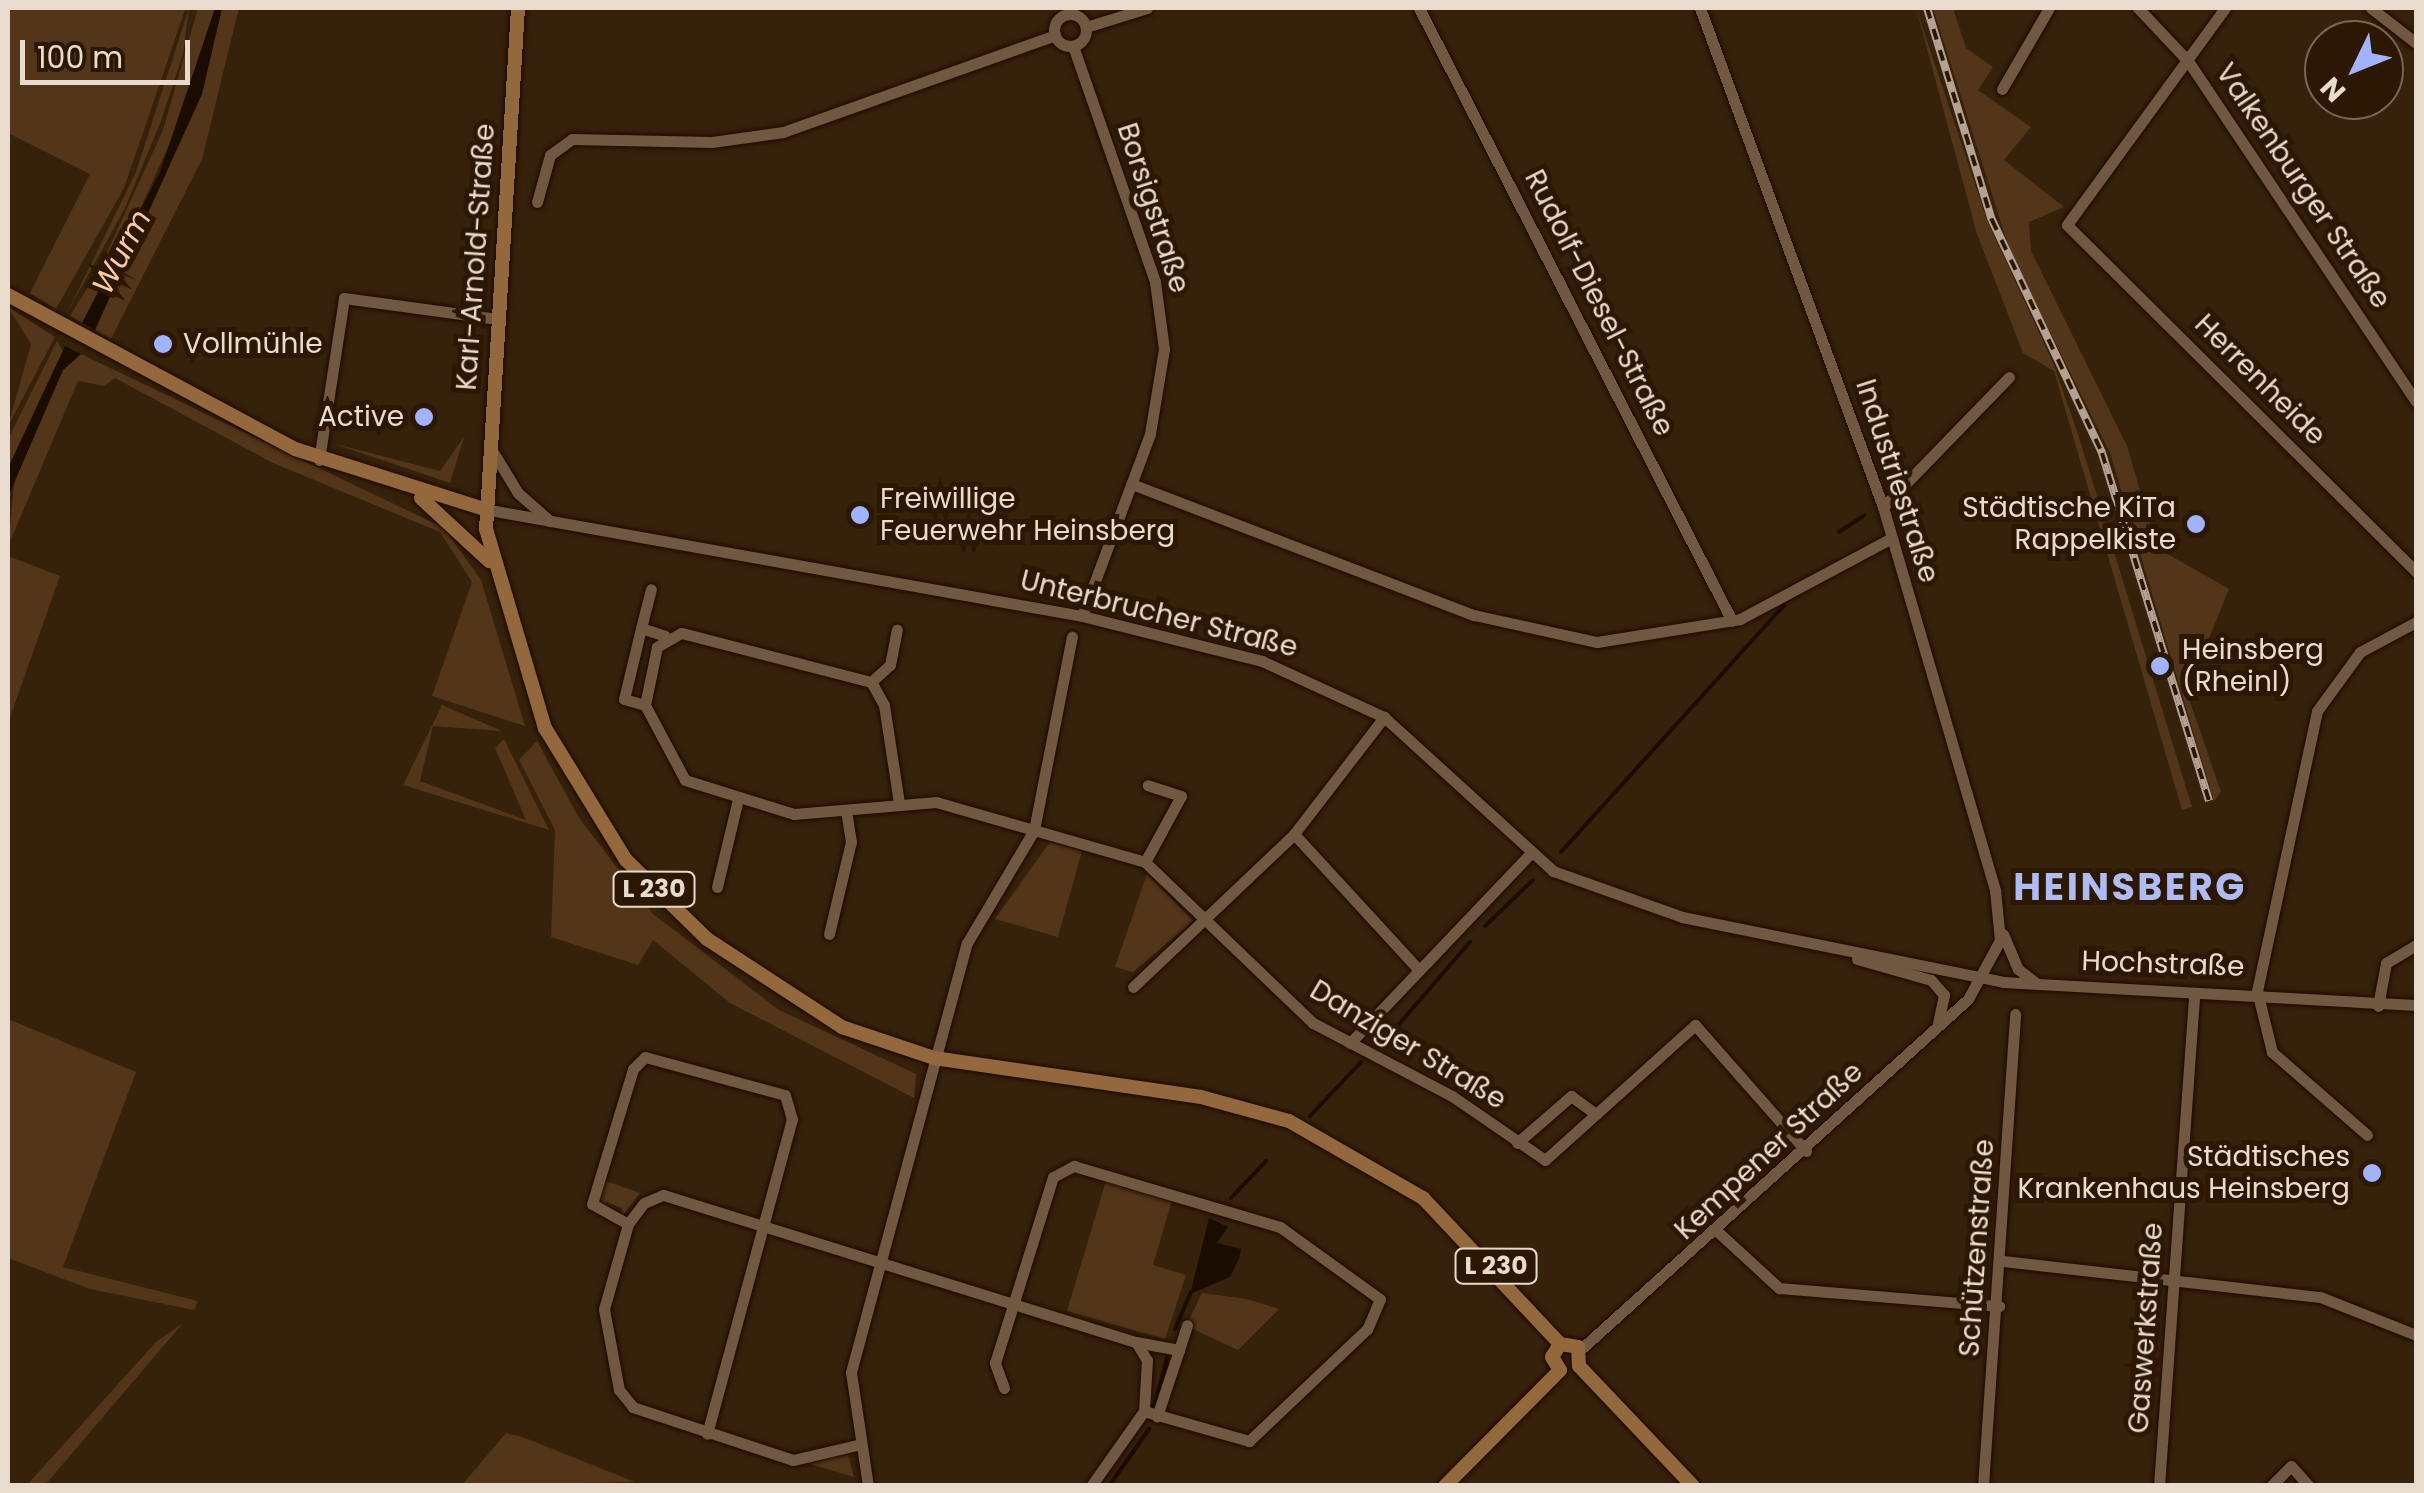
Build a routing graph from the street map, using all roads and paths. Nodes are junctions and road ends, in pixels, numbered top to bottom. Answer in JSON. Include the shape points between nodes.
{"nodes":[{"id":1,"x":518,"y":8,"type":"edge"},
{"id":2,"x":1147,"y":8,"type":"edge"},
{"id":3,"x":1419,"y":8,"type":"edge"},
{"id":4,"x":1700,"y":8,"type":"edge"},
{"id":5,"x":2049,"y":8,"type":"edge"},
{"id":6,"x":2138,"y":8,"type":"edge"},
{"id":7,"x":2225,"y":8,"type":"edge"},
{"id":8,"x":2371,"y":8,"type":"edge"},
{"id":9,"x":1063,"y":11,"type":"edge"},
{"id":10,"x":1086,"y":28,"type":"junction"},
{"id":11,"x":1055,"y":36,"type":"junction"},
{"id":12,"x":2416,"y":43,"type":"edge"},
{"id":13,"x":1073,"y":46,"type":"junction"},
{"id":14,"x":2188,"y":61,"type":"junction"},
{"id":15,"x":2002,"y":89,"type":"dead end"},
{"id":16,"x":538,"y":202,"type":"dead end"},
{"id":17,"x":8,"y":294,"type":"edge"},
{"id":18,"x":498,"y":319,"type":"junction"},
{"id":19,"x":2009,"y":376,"type":"dead end"},
{"id":20,"x":2416,"y":401,"type":"edge"},
{"id":21,"x":487,"y":441,"type":"junction"},
{"id":22,"x":319,"y":460,"type":"junction"},
{"id":23,"x":1132,"y":484,"type":"junction"},
{"id":24,"x":408,"y":490,"type":"junction"},
{"id":25,"x":1882,"y":507,"type":"junction"},
{"id":26,"x":484,"y":509,"type":"junction"},
{"id":27,"x":554,"y":524,"type":"junction"},
{"id":28,"x":1892,"y":538,"type":"junction"},
{"id":29,"x":2416,"y":572,"type":"edge"},
{"id":30,"x":496,"y":574,"type":"junction"},
{"id":31,"x":651,"y":589,"type":"dead end"},
{"id":32,"x":1082,"y":616,"type":"junction"},
{"id":33,"x":1732,"y":621,"type":"junction"},
{"id":34,"x":2416,"y":622,"type":"edge"},
{"id":35,"x":641,"y":628,"type":"junction"},
{"id":36,"x":897,"y":630,"type":"dead end"},
{"id":37,"x":665,"y":636,"type":"junction"},
{"id":38,"x":1072,"y":637,"type":"dead end"},
{"id":39,"x":872,"y":682,"type":"junction"},
{"id":40,"x":645,"y":706,"type":"junction"},
{"id":41,"x":1384,"y":717,"type":"junction"},
{"id":42,"x":1148,"y":786,"type":"dead end"},
{"id":43,"x":738,"y":800,"type":"junction"},
{"id":44,"x":899,"y":802,"type":"junction"},
{"id":45,"x":846,"y":810,"type":"junction"},
{"id":46,"x":1034,"y":830,"type":"junction"},
{"id":47,"x":1294,"y":834,"type":"junction"},
{"id":48,"x":1530,"y":854,"type":"junction"},
{"id":49,"x":1145,"y":862,"type":"junction"},
{"id":50,"x":717,"y":887,"type":"dead end"},
{"id":51,"x":1207,"y":917,"type":"junction"},
{"id":52,"x":2001,"y":920,"type":"junction"},
{"id":53,"x":829,"y":934,"type":"dead end"},
{"id":54,"x":2416,"y":945,"type":"edge"},
{"id":55,"x":1834,"y":950,"type":"junction"},
{"id":56,"x":1419,"y":970,"type":"junction"},
{"id":57,"x":1984,"y":979,"type":"junction"},
{"id":58,"x":2038,"y":984,"type":"junction"},
{"id":59,"x":1134,"y":987,"type":"dead end"},
{"id":60,"x":2258,"y":991,"type":"junction"},
{"id":61,"x":2194,"y":1000,"type":"junction"},
{"id":62,"x":2416,"y":1005,"type":"edge"},
{"id":63,"x":2378,"y":1006,"type":"junction"},
{"id":64,"x":2016,"y":1014,"type":"dead end"},
{"id":65,"x":1936,"y":1029,"type":"junction"},
{"id":66,"x":1350,"y":1043,"type":"junction"},
{"id":67,"x":934,"y":1058,"type":"junction"},
{"id":68,"x":1596,"y":1114,"type":"junction"},
{"id":69,"x":2367,"y":1135,"type":"dead end"},
{"id":70,"x":1518,"y":1143,"type":"junction"},
{"id":71,"x":1806,"y":1151,"type":"junction"},
{"id":72,"x":628,"y":1224,"type":"junction"},
{"id":73,"x":762,"y":1226,"type":"junction"},
{"id":74,"x":1718,"y":1232,"type":"junction"},
{"id":75,"x":2003,"y":1261,"type":"junction"},
{"id":76,"x":884,"y":1262,"type":"junction"},
{"id":77,"x":2174,"y":1279,"type":"junction"},
{"id":78,"x":1014,"y":1302,"type":"junction"},
{"id":79,"x":1999,"y":1306,"type":"junction"},
{"id":80,"x":1188,"y":1324,"type":"dead end"},
{"id":81,"x":2416,"y":1335,"type":"edge"},
{"id":82,"x":1136,"y":1342,"type":"junction"},
{"id":83,"x":1560,"y":1344,"type":"junction"},
{"id":84,"x":1178,"y":1350,"type":"junction"},
{"id":85,"x":1580,"y":1350,"type":"junction"},
{"id":86,"x":1580,"y":1366,"type":"junction"},
{"id":87,"x":1560,"y":1370,"type":"junction"},
{"id":88,"x":1004,"y":1388,"type":"dead end"},
{"id":89,"x":1150,"y":1413,"type":"junction"},
{"id":90,"x":707,"y":1434,"type":"junction"},
{"id":91,"x":857,"y":1445,"type":"junction"},
{"id":92,"x":868,"y":1486,"type":"edge"},
{"id":93,"x":1091,"y":1486,"type":"edge"},
{"id":94,"x":1446,"y":1486,"type":"edge"},
{"id":95,"x":1693,"y":1486,"type":"edge"},
{"id":96,"x":1983,"y":1486,"type":"edge"},
{"id":97,"x":2159,"y":1486,"type":"edge"},
{"id":98,"x":2271,"y":1486,"type":"edge"},
{"id":99,"x":2310,"y":1486,"type":"edge"}],
"edges":[{"from":1,"to":18,"type":"main road","name":"Karl-Arnold-Straße","number":"L 230"},
{"from":2,"to":10,"type":"street"},
{"from":3,"to":33,"type":"street","name":"Rudolf-Diesel-Straße"},
{"from":4,"to":25,"type":"street","name":"Industriestraße"},
{"from":5,"to":15,"type":"street"},
{"from":6,"to":14,"type":"street","name":"Valkenburger Straße"},
{"from":7,"to":14,"type":"street"},
{"from":8,"to":12,"type":"street"},
{"from":9,"to":10,"type":"street"},
{"from":9,"to":11,"type":"street"},
{"from":10,"to":13,"type":"street"},
{"from":11,"to":13,"type":"street"},
{"from":11,"to":16,"type":"street","via":[[783,132],[672,143],[572,138],[550,155]]},
{"from":13,"to":23,"type":"street","name":"Borsigstraße","via":[[1162,317],[1160,386]]},
{"from":14,"to":20,"type":"street","name":"Valkenburger Straße"},
{"from":14,"to":29,"type":"street","name":"Herrenheide","via":[[2068,224]]},
{"from":17,"to":22,"type":"main road"},
{"from":18,"to":21,"type":"main road","name":"Karl-Arnold-Straße","number":"L 230"},
{"from":18,"to":22,"type":"street","via":[[344,298]]},
{"from":19,"to":25,"type":"street"},
{"from":21,"to":26,"type":"main road","name":"Karl-Arnold-Straße","number":"L 230"},
{"from":21,"to":27,"type":"street","via":[[518,493]]},
{"from":22,"to":24,"type":"main road"},
{"from":23,"to":32,"type":"street","name":"Borsigstraße"},
{"from":23,"to":33,"type":"street","via":[[1519,629],[1620,641]]},
{"from":24,"to":26,"type":"main road"},
{"from":24,"to":30,"type":"main road","via":[[464,528]]},
{"from":25,"to":28,"type":"street","name":"Industriestraße"},
{"from":26,"to":27,"type":"street","name":"Unterbrucher Straße"},
{"from":26,"to":30,"type":"main road","number":"L 230"},
{"from":27,"to":32,"type":"street","name":"Unterbrucher Straße"},
{"from":28,"to":33,"type":"street"},
{"from":28,"to":52,"type":"street","name":"Industriestraße"},
{"from":30,"to":67,"type":"main road","number":"L 230","via":[[545,728],[626,860],[770,988],[842,1027]]},
{"from":31,"to":35,"type":"street","name":"Danziger Straße"},
{"from":32,"to":41,"type":"street","name":"Unterbrucher Straße","via":[[1262,661]]},
{"from":34,"to":60,"type":"street","via":[[2360,652],[2327,691],[2276,887]]},
{"from":35,"to":37,"type":"street"},
{"from":35,"to":40,"type":"street","name":"Danziger Straße","via":[[624,700]]},
{"from":36,"to":39,"type":"street","via":[[890,665]]},
{"from":37,"to":39,"type":"street"},
{"from":37,"to":40,"type":"street"},
{"from":38,"to":46,"type":"street"},
{"from":39,"to":44,"type":"street","via":[[884,705]]},
{"from":40,"to":43,"type":"street","name":"Danziger Straße","via":[[675,772]]},
{"from":41,"to":47,"type":"street"},
{"from":41,"to":48,"type":"street","name":"Unterbrucher Straße"},
{"from":42,"to":49,"type":"street","via":[[1181,796]]},
{"from":43,"to":45,"type":"street","name":"Danziger Straße","via":[[794,814]]},
{"from":43,"to":50,"type":"street"},
{"from":44,"to":45,"type":"street","name":"Danziger Straße"},
{"from":44,"to":46,"type":"street","name":"Danziger Straße","via":[[936,802]]},
{"from":45,"to":53,"type":"street","via":[[851,842]]},
{"from":46,"to":49,"type":"street","name":"Danziger Straße"},
{"from":46,"to":67,"type":"street","via":[[967,943]]},
{"from":47,"to":51,"type":"street"},
{"from":47,"to":56,"type":"street"},
{"from":48,"to":55,"type":"street","name":"Unterbrucher Straße","via":[[1601,895]]},
{"from":48,"to":56,"type":"street"},
{"from":49,"to":51,"type":"street","name":"Danziger Straße"},
{"from":51,"to":59,"type":"street"},
{"from":51,"to":66,"type":"street","name":"Danziger Straße","via":[[1295,1009]]},
{"from":52,"to":57,"type":"street"},
{"from":52,"to":58,"type":"street","name":"Industriestraße","via":[[2011,958]]},
{"from":54,"to":63,"type":"street","via":[[2386,963]]},
{"from":55,"to":57,"type":"street","name":"Unterbrucher Straße"},
{"from":55,"to":65,"type":"street","via":[[1931,980],[1945,1001]]},
{"from":56,"to":66,"type":"street"},
{"from":57,"to":58,"type":"street","name":"Hochstraße"},
{"from":57,"to":65,"type":"street","name":"Kempener Straße"},
{"from":58,"to":61,"type":"street","name":"Hochstraße"},
{"from":60,"to":61,"type":"street","name":"Hochstraße"},
{"from":60,"to":63,"type":"street","name":"Hochstraße"},
{"from":60,"to":69,"type":"street","via":[[2272,1052]]},
{"from":61,"to":77,"type":"street","name":"Gaswerkstraße"},
{"from":62,"to":63,"type":"street","name":"Hochstraße"},
{"from":64,"to":75,"type":"street","name":"Schützenstraße"},
{"from":65,"to":71,"type":"street","name":"Kempener Straße"},
{"from":66,"to":70,"type":"street","name":"Danziger Straße"},
{"from":67,"to":76,"type":"street"},
{"from":67,"to":83,"type":"main road","number":"L 230","via":[[1201,1097],[1289,1121],[1423,1198]]},
{"from":68,"to":70,"type":"street","name":"Danziger Straße","via":[[1544,1160]]},
{"from":68,"to":70,"type":"street","name":"Danziger Straße","via":[[1572,1096]]},
{"from":68,"to":71,"type":"street","name":"Danziger Straße","via":[[1695,1025]]},
{"from":71,"to":74,"type":"street","name":"Kempener Straße"},
{"from":72,"to":73,"type":"street","via":[[663,1196]]},
{"from":72,"to":73,"type":"street","via":[[596,1212],[632,1070],[653,1054],[771,1089],[792,1106]]},
{"from":72,"to":90,"type":"street","via":[[604,1309],[619,1390],[646,1415]]},
{"from":73,"to":76,"type":"street"},
{"from":73,"to":90,"type":"street"},
{"from":74,"to":79,"type":"street","via":[[1779,1288]]},
{"from":74,"to":85,"type":"street","name":"Kempener Straße"},
{"from":75,"to":77,"type":"street"},
{"from":75,"to":79,"type":"street","name":"Schützenstraße"},
{"from":76,"to":78,"type":"street"},
{"from":76,"to":91,"type":"street","via":[[851,1372]]},
{"from":77,"to":81,"type":"street","via":[[2320,1296]]},
{"from":77,"to":97,"type":"street","name":"Gaswerkstraße"},
{"from":78,"to":82,"type":"street"},
{"from":78,"to":88,"type":"street","via":[[994,1363]]},
{"from":78,"to":89,"type":"street","via":[[1053,1178],[1074,1166],[1280,1228],[1380,1299],[1367,1329],[1248,1441]]},
{"from":79,"to":96,"type":"street","name":"Schützenstraße"},
{"from":80,"to":84,"type":"street"},
{"from":82,"to":84,"type":"street"},
{"from":82,"to":89,"type":"street","via":[[1148,1360]]},
{"from":83,"to":85,"type":"main road"},
{"from":83,"to":87,"type":"main road","via":[[1552,1357]]},
{"from":84,"to":89,"type":"street"},
{"from":85,"to":86,"type":"main road"},
{"from":86,"to":87,"type":"main road"},
{"from":86,"to":95,"type":"main road"},
{"from":87,"to":94,"type":"main road"},
{"from":89,"to":93,"type":"street"},
{"from":90,"to":91,"type":"street","via":[[793,1460]]},
{"from":91,"to":92,"type":"street"},
{"from":98,"to":99,"type":"street","via":[[2291,1466]]}]}
